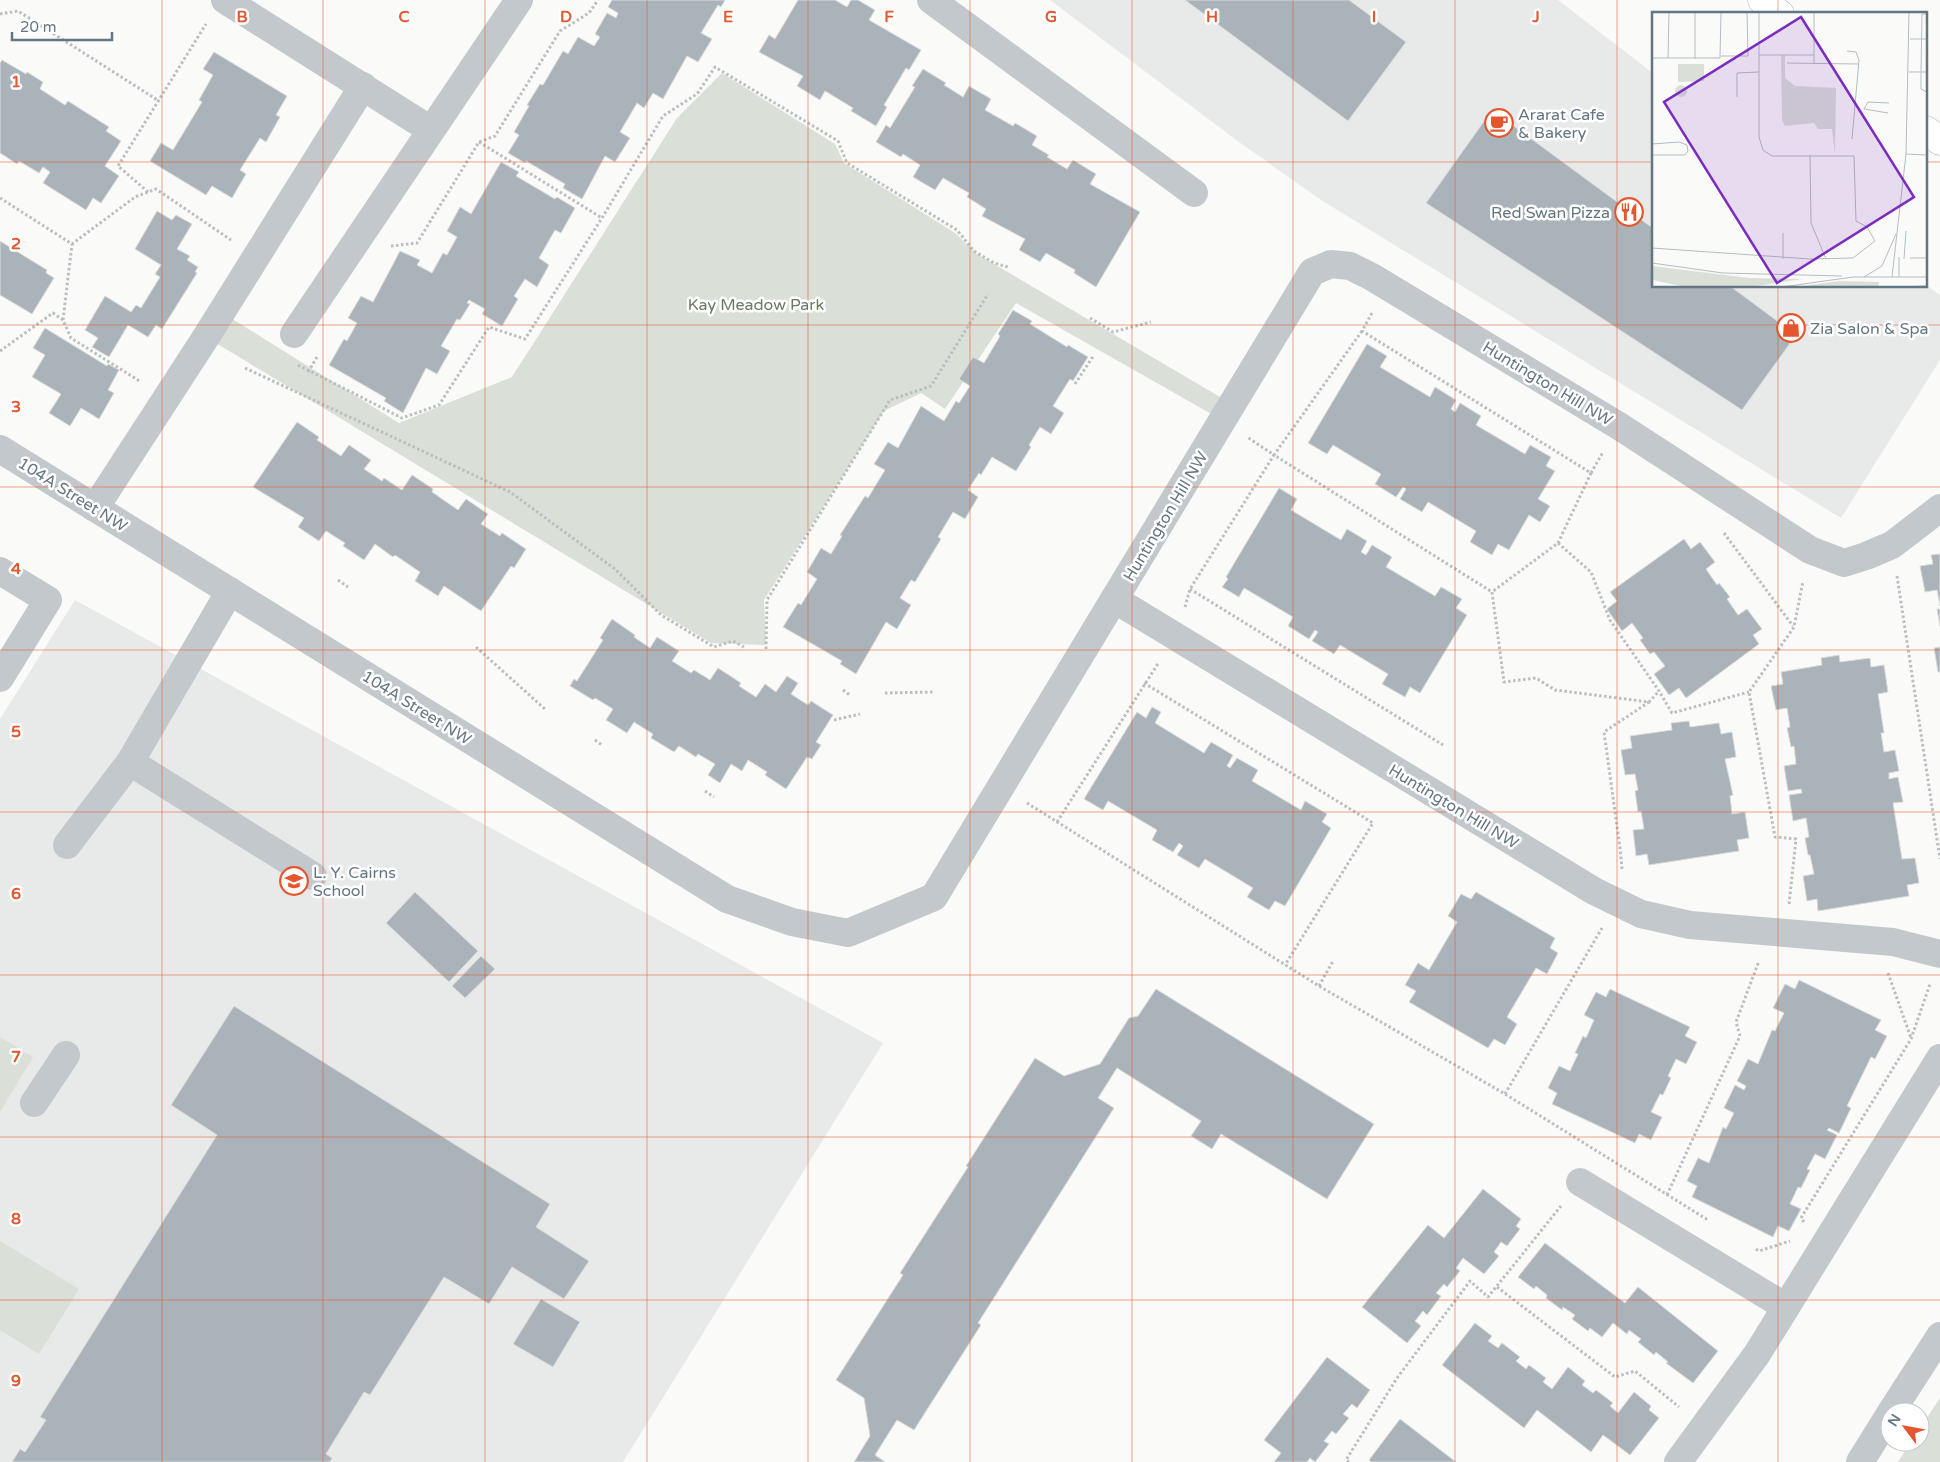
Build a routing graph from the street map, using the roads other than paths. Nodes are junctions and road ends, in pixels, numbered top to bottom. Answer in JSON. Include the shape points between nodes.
{"nodes":[{"id":1,"x":519,"y":0,"type":"edge"},
{"id":2,"x":931,"y":0,"type":"edge"},
{"id":3,"x":1762,"y":0,"type":"edge"},
{"id":4,"x":218,"y":8,"type":"edge"},
{"id":5,"x":1777,"y":12,"type":"edge"},
{"id":6,"x":363,"y":86,"type":"junction"},
{"id":7,"x":431,"y":130,"type":"junction"},
{"id":8,"x":1928,"y":132,"type":"edge"},
{"id":9,"x":1940,"y":141,"type":"edge"},
{"id":10,"x":1194,"y":193,"type":"dead end"},
{"id":11,"x":294,"y":334,"type":"dead end"},
{"id":12,"x":0,"y":449,"type":"edge"},
{"id":13,"x":96,"y":508,"type":"junction"},
{"id":14,"x":1940,"y":508,"type":"edge"},
{"id":15,"x":0,"y":571,"type":"edge"},
{"id":16,"x":230,"y":591,"type":"junction"},
{"id":17,"x":1114,"y":599,"type":"junction"},
{"id":18,"x":0,"y":678,"type":"edge"},
{"id":19,"x":130,"y":762,"type":"junction"},
{"id":20,"x":68,"y":845,"type":"dead end"},
{"id":21,"x":313,"y":876,"type":"dead end"},
{"id":22,"x":1935,"y":953,"type":"edge"},
{"id":23,"x":66,"y":1055,"type":"dead end"},
{"id":24,"x":1940,"y":1058,"type":"edge"},
{"id":25,"x":34,"y":1103,"type":"dead end"},
{"id":26,"x":1580,"y":1182,"type":"road end"},
{"id":27,"x":1786,"y":1307,"type":"junction"},
{"id":28,"x":1940,"y":1336,"type":"edge"},
{"id":29,"x":1898,"y":1402,"type":"edge"},
{"id":30,"x":1880,"y":1430,"type":"edge"},
{"id":31,"x":1678,"y":1462,"type":"edge"},
{"id":32,"x":1860,"y":1462,"type":"edge"}],
"edges":[{"from":1,"to":7,"type":"street"},
{"from":2,"to":10,"type":"street"},
{"from":3,"to":5,"type":"main road"},
{"from":4,"to":6,"type":"street"},
{"from":6,"to":7,"type":"street"},
{"from":6,"to":13,"type":"street"},
{"from":7,"to":11,"type":"street"},
{"from":8,"to":9,"type":"main road"},
{"from":12,"to":13,"type":"street","name":"104A Street NW"},
{"from":13,"to":16,"type":"street","name":"104A Street NW"},
{"from":14,"to":17,"type":"street","name":"Huntington Hill NW","via":[[1892,545],[1844,562],[1810,550],[1619,426],[1372,277],[1350,266],[1331,264],[1312,272]]},
{"from":15,"to":18,"type":"street","via":[[48,600]]},
{"from":16,"to":17,"type":"street","name":"104A Street NW","via":[[728,899],[792,922],[848,933],[934,897]]},
{"from":16,"to":19,"type":"street"},
{"from":17,"to":22,"type":"street","name":"Huntington Hill NW","via":[[1594,892],[1641,914],[1690,925],[1893,942]]},
{"from":19,"to":20,"type":"street"},
{"from":19,"to":21,"type":"street"},
{"from":23,"to":25,"type":"street"},
{"from":24,"to":27,"type":"street","via":[[1820,1237]]},
{"from":26,"to":27,"type":"street"},
{"from":27,"to":31,"type":"street","via":[[1758,1354]]},
{"from":28,"to":29,"type":"street"},
{"from":30,"to":32,"type":"street"}]}
